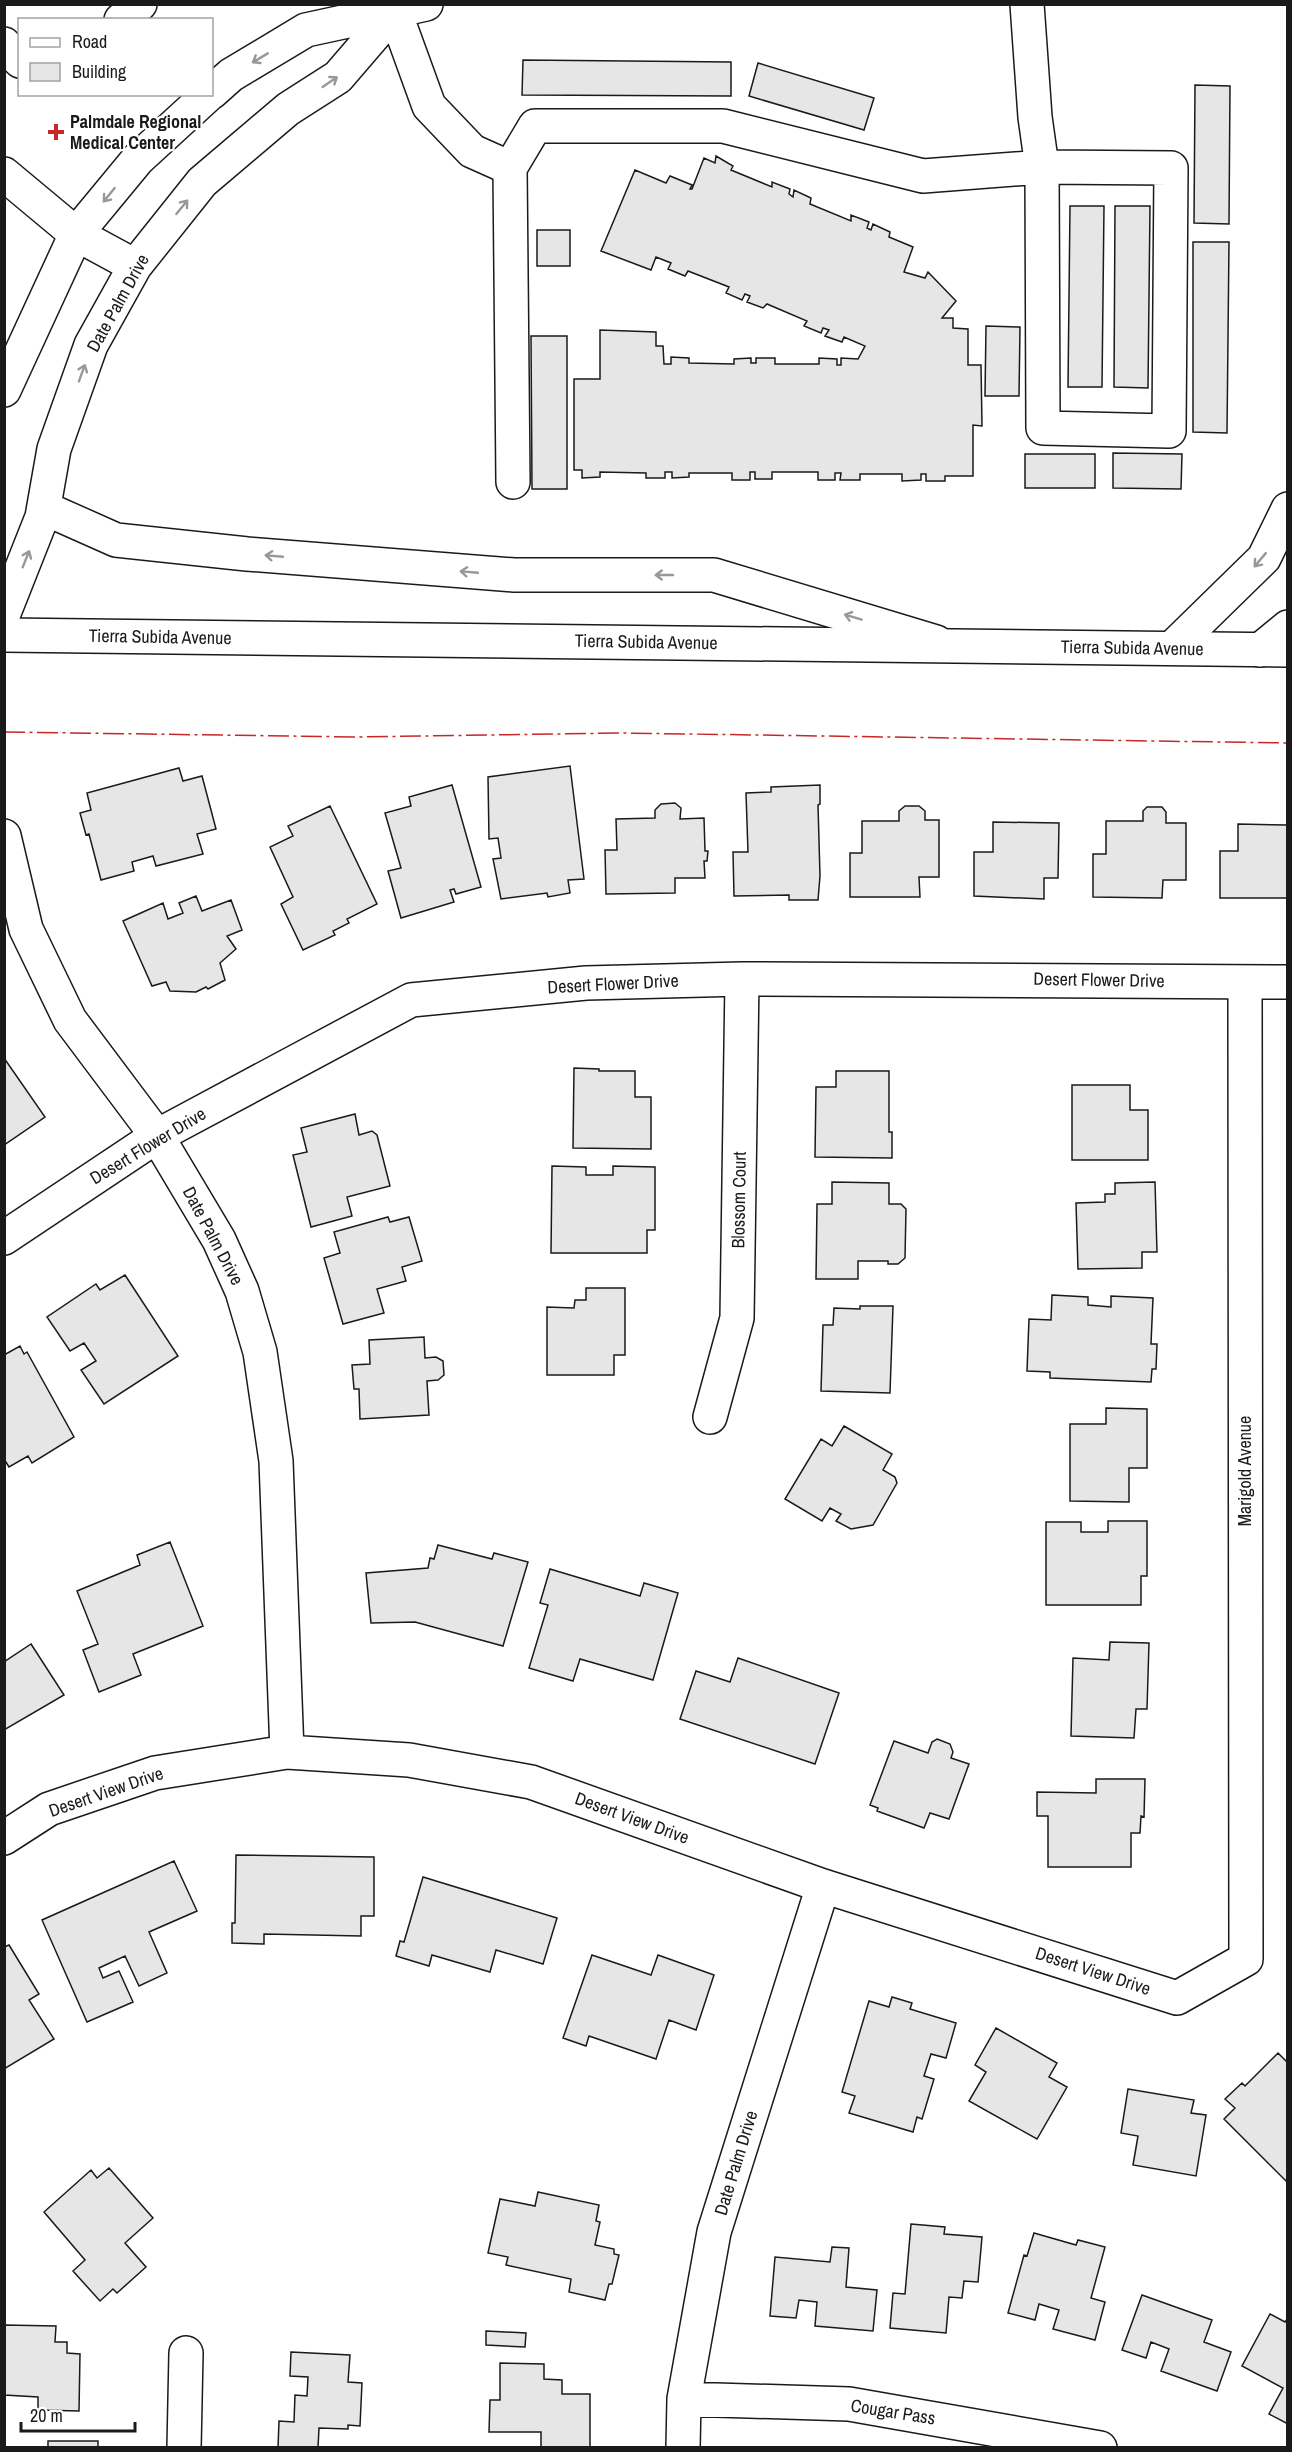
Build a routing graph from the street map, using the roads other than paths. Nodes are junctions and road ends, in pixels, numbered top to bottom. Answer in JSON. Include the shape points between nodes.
{"nodes":[{"id":1,"x":140,"y":4,"type":"edge"},
{"id":2,"x":426,"y":4,"type":"edge"},
{"id":3,"x":1027,"y":4,"type":"edge"},
{"id":4,"x":392,"y":9,"type":"edge"},
{"id":5,"x":123,"y":18,"type":"edge"},
{"id":6,"x":4,"y":44,"type":"edge"},
{"id":7,"x":18,"y":59,"type":"edge"},
{"id":8,"x":213,"y":90,"type":"edge"},
{"id":9,"x":207,"y":96,"type":"edge"},
{"id":10,"x":1042,"y":167,"type":"junction"},
{"id":11,"x":510,"y":168,"type":"junction"},
{"id":12,"x":4,"y":174,"type":"edge"},
{"id":13,"x":76,"y":234,"type":"junction"},
{"id":14,"x":135,"y":266,"type":"junction"},
{"id":15,"x":4,"y":390,"type":"edge"},
{"id":16,"x":513,"y":482,"type":"dead end"},
{"id":17,"x":44,"y":508,"type":"junction"},
{"id":18,"x":1287,"y":509,"type":"edge"},
{"id":19,"x":4,"y":613,"type":"edge"},
{"id":20,"x":1287,"y":627,"type":"edge"},
{"id":21,"x":4,"y":635,"type":"edge"},
{"id":22,"x":949,"y":646,"type":"junction"},
{"id":23,"x":1172,"y":648,"type":"junction"},
{"id":24,"x":1274,"y":650,"type":"edge"},
{"id":25,"x":4,"y":836,"type":"edge"},
{"id":26,"x":15,"y":934,"type":"edge"},
{"id":27,"x":742,"y":979,"type":"junction"},
{"id":28,"x":1245,"y":982,"type":"junction"},
{"id":29,"x":1287,"y":982,"type":"edge"},
{"id":30,"x":157,"y":1136,"type":"junction"},
{"id":31,"x":4,"y":1238,"type":"edge"},
{"id":32,"x":710,"y":1418,"type":"dead end"},
{"id":33,"x":287,"y":1752,"type":"junction"},
{"id":34,"x":4,"y":1838,"type":"edge"},
{"id":35,"x":823,"y":1886,"type":"junction"},
{"id":36,"x":1246,"y":1959,"type":"joint"},
{"id":37,"x":186,"y":2353,"type":"dead end"},
{"id":38,"x":684,"y":2398,"type":"junction"},
{"id":39,"x":184,"y":2448,"type":"edge"},
{"id":40,"x":683,"y":2448,"type":"edge"},
{"id":41,"x":1100,"y":2448,"type":"edge"}],
"edges":[{"from":1,"to":5,"type":"street"},
{"from":2,"to":4,"type":"street"},
{"from":3,"to":10,"type":"street"},
{"from":4,"to":8,"type":"street","one_way":true,"via":[[306,30],[231,75]]},
{"from":4,"to":11,"type":"street","via":[[429,106],[472,151]]},
{"from":14,"to":4,"type":"street","name":"Date Palm Drive","one_way":true,"via":[[202,182],[288,109],[338,77]]},
{"from":6,"to":7,"type":"street"},
{"from":9,"to":13,"type":"street","one_way":true,"via":[[138,159]]},
{"from":10,"to":10,"type":"street","via":[[1043,428],[1169,431],[1171,168]]},
{"from":10,"to":11,"type":"street","via":[[923,176],[723,126],[535,126]]},
{"from":11,"to":16,"type":"street"},
{"from":12,"to":13,"type":"street"},
{"from":13,"to":14,"type":"street"},
{"from":13,"to":15,"type":"street"},
{"from":17,"to":14,"type":"street","name":"Date Palm Drive","one_way":true,"via":[[54,449],[92,345]]},
{"from":19,"to":17,"type":"street","name":"Date Palm Drive","one_way":true},
{"from":22,"to":17,"type":"street","one_way":true,"via":[[714,575],[514,575],[247,554],[117,540]]},
{"from":18,"to":23,"type":"street","one_way":true,"via":[[1264,558]]},
{"from":20,"to":24,"type":"street"},
{"from":21,"to":22,"type":"street","name":"Tierra Subida Avenue"},
{"from":22,"to":23,"type":"street","name":"Tierra Subida Avenue"},
{"from":23,"to":24,"type":"street","name":"Tierra Subida Avenue"},
{"from":25,"to":26,"type":"street","name":"Date Palm Drive"},
{"from":26,"to":30,"type":"street","name":"Date Palm Drive","via":[[70,1020]]},
{"from":27,"to":28,"type":"street","name":"Desert Flower Drive"},
{"from":27,"to":30,"type":"street","name":"Desert Flower Drive","via":[[586,983],[411,1000]]},
{"from":27,"to":32,"type":"street","name":"Blossom Court","via":[[737,1318]]},
{"from":28,"to":29,"type":"street","name":"Desert Flower Drive"},
{"from":28,"to":36,"type":"street","name":"Marigold Avenue"},
{"from":30,"to":31,"type":"street","name":"Desert Flower Drive"},
{"from":30,"to":33,"type":"street","name":"Date Palm Drive","via":[[219,1240],[242,1291],[260,1352],[276,1461]]},
{"from":33,"to":34,"type":"street","name":"Desert View Drive","via":[[155,1773],[49,1809]]},
{"from":33,"to":35,"type":"street","name":"Desert View Drive","via":[[409,1760],[531,1782]]},
{"from":35,"to":36,"type":"street","name":"Desert View Drive","via":[[1177,1998]]},
{"from":35,"to":38,"type":"street","name":"Date Palm Drive","via":[[714,2232]]},
{"from":37,"to":39,"type":"street"},
{"from":38,"to":40,"type":"street","name":"Date Palm Drive"},
{"from":38,"to":41,"type":"street","name":"Cougar Pass","via":[[849,2404]]}]}
